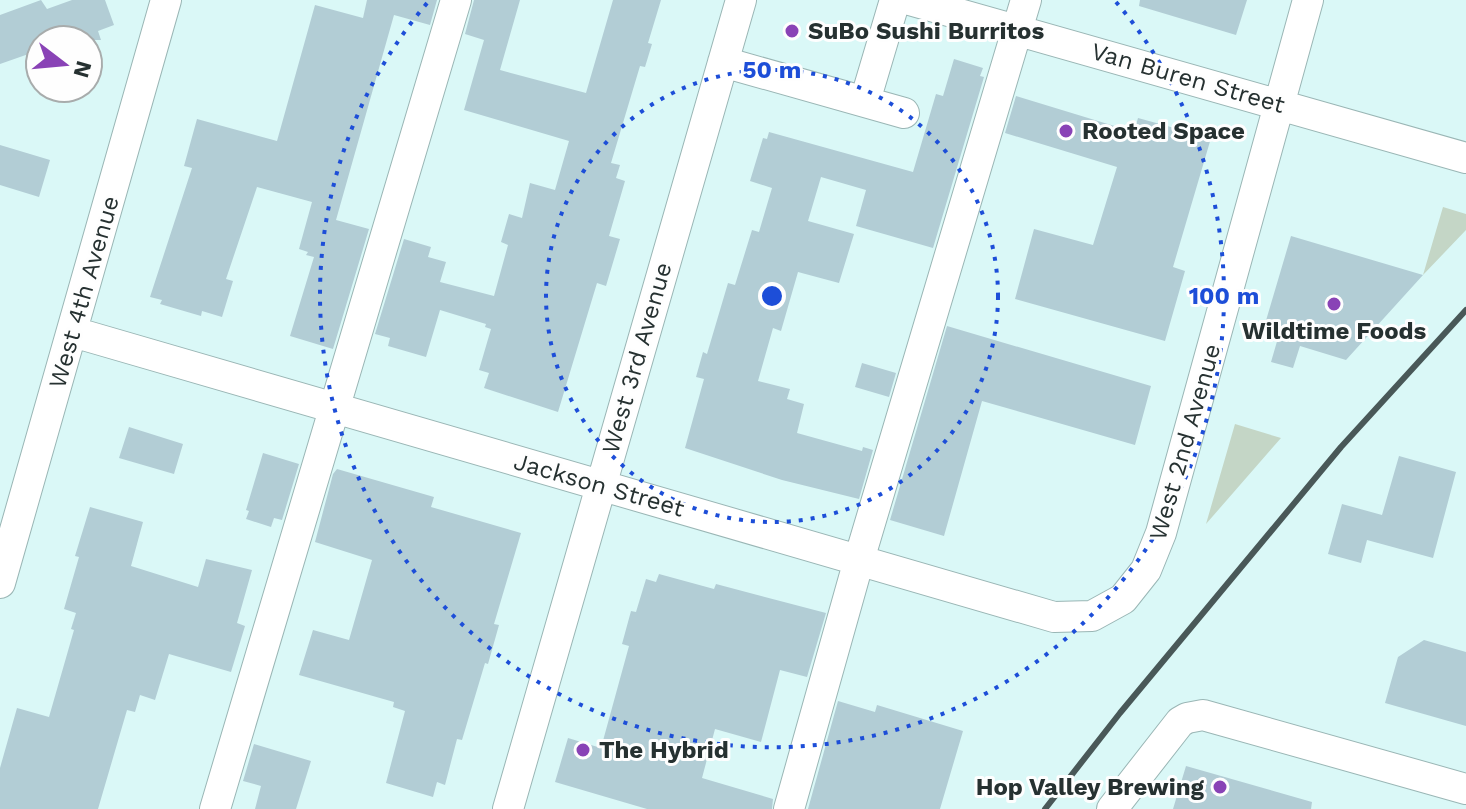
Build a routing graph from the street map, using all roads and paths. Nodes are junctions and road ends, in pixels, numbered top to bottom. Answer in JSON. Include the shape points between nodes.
{"nodes":[{"id":1,"x":166,"y":0,"type":"edge"},
{"id":2,"x":456,"y":0,"type":"edge"},
{"id":3,"x":741,"y":0,"type":"edge"},
{"id":4,"x":895,"y":0,"type":"edge"},
{"id":5,"x":910,"y":0,"type":"edge"},
{"id":6,"x":1026,"y":0,"type":"edge"},
{"id":7,"x":1308,"y":0,"type":"edge"},
{"id":8,"x":1018,"y":30,"type":"junction"},
{"id":9,"x":723,"y":62,"type":"junction"},
{"id":10,"x":865,"y":101,"type":"junction"},
{"id":11,"x":1279,"y":104,"type":"junction"},
{"id":12,"x":904,"y":113,"type":"dead end"},
{"id":13,"x":1466,"y":158,"type":"edge"},
{"id":14,"x":73,"y":332,"type":"junction"},
{"id":15,"x":334,"y":408,"type":"junction"},
{"id":16,"x":600,"y":486,"type":"junction"},
{"id":17,"x":859,"y":560,"type":"junction"},
{"id":18,"x":0,"y":583,"type":"edge"},
{"id":19,"x":1123,"y":599,"type":"joint"},
{"id":20,"x":1466,"y":789,"type":"edge"},
{"id":21,"x":215,"y":809,"type":"edge"},
{"id":22,"x":508,"y":809,"type":"edge"},
{"id":23,"x":789,"y":809,"type":"edge"},
{"id":24,"x":1112,"y":809,"type":"edge"}],
"edges":[{"from":1,"to":14,"type":"street","name":"West 4th Avenue"},
{"from":2,"to":15,"type":"street"},
{"from":3,"to":9,"type":"street","name":"West 3rd Avenue"},
{"from":4,"to":10,"type":"street"},
{"from":5,"to":8,"type":"street","name":"Van Buren Street"},
{"from":6,"to":8,"type":"street"},
{"from":7,"to":11,"type":"street","name":"West 2nd Avenue"},
{"from":8,"to":11,"type":"street","name":"Van Buren Street"},
{"from":8,"to":17,"type":"street"},
{"from":9,"to":10,"type":"street"},
{"from":9,"to":16,"type":"street","name":"West 3rd Avenue"},
{"from":10,"to":12,"type":"street"},
{"from":11,"to":13,"type":"street","name":"Van Buren Street"},
{"from":11,"to":19,"type":"street","name":"West 2nd Avenue","via":[[1161,533],[1146,570]]},
{"from":14,"to":15,"type":"street","name":"Jackson Street"},
{"from":14,"to":18,"type":"street","name":"West 4th Avenue"},
{"from":15,"to":16,"type":"street","name":"Jackson Street"},
{"from":15,"to":21,"type":"street"},
{"from":16,"to":17,"type":"street","name":"Jackson Street"},
{"from":16,"to":22,"type":"street","name":"West 3rd Avenue"},
{"from":17,"to":19,"type":"street","name":"Jackson Street","via":[[1054,617],[1092,616]]},
{"from":17,"to":23,"type":"street"},
{"from":20,"to":24,"type":"street","via":[[1195,716],[1180,722]]}]}
